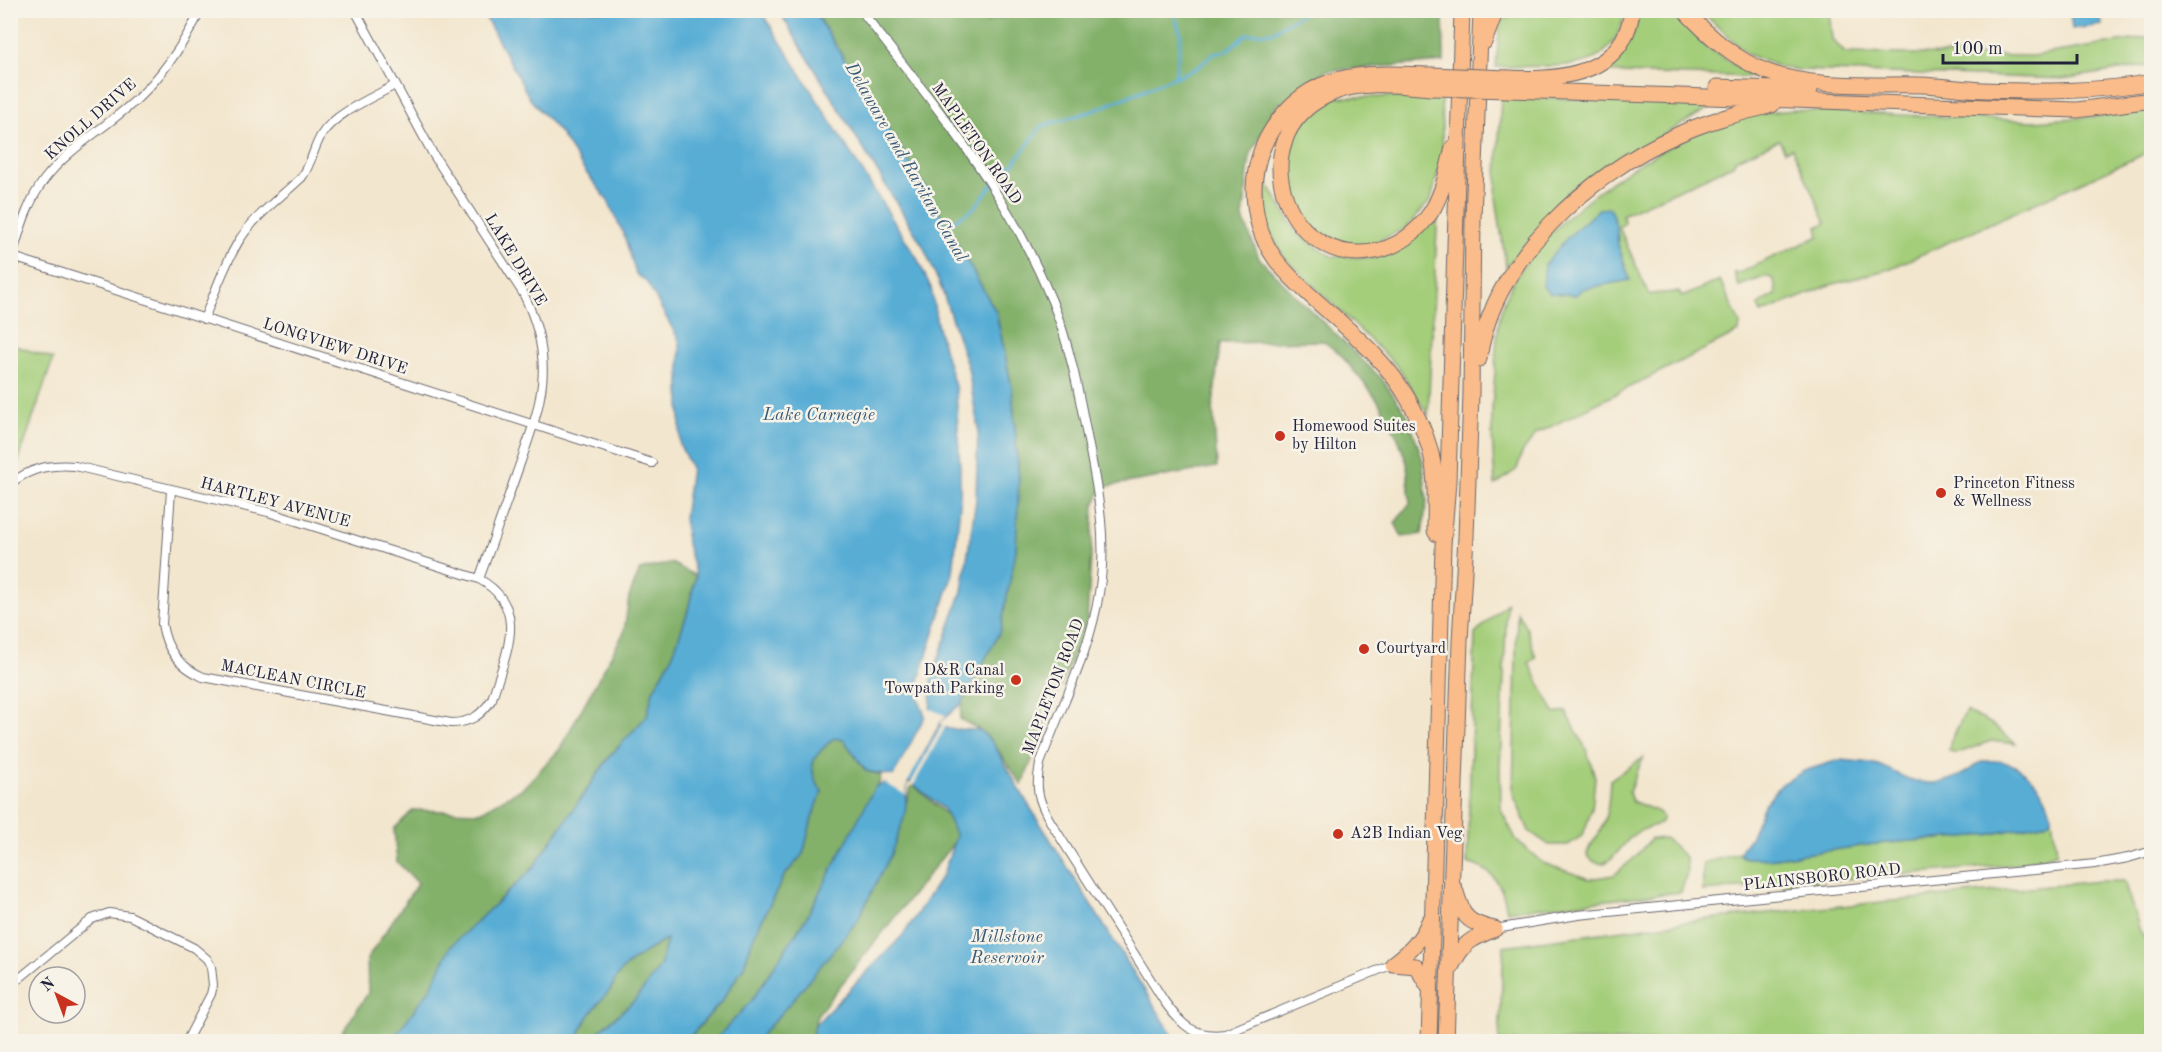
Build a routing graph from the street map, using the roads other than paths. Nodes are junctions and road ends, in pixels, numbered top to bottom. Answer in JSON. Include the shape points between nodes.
{"nodes":[{"id":1,"x":201,"y":10,"type":"edge"},
{"id":2,"x":355,"y":10,"type":"edge"},
{"id":3,"x":861,"y":10,"type":"edge"},
{"id":4,"x":1462,"y":10,"type":"edge"},
{"id":5,"x":1480,"y":10,"type":"edge"},
{"id":6,"x":1496,"y":10,"type":"edge"},
{"id":7,"x":1632,"y":10,"type":"edge"},
{"id":8,"x":1684,"y":10,"type":"edge"},
{"id":9,"x":1479,"y":56,"type":"junction"},
{"id":10,"x":1529,"y":79,"type":"junction"},
{"id":11,"x":1431,"y":82,"type":"junction"},
{"id":12,"x":2151,"y":82,"type":"edge"},
{"id":13,"x":1509,"y":84,"type":"junction"},
{"id":14,"x":395,"y":85,"type":"junction"},
{"id":15,"x":1981,"y":90,"type":"junction"},
{"id":16,"x":1794,"y":100,"type":"junction"},
{"id":17,"x":2151,"y":100,"type":"edge"},
{"id":18,"x":1458,"y":129,"type":"junction"},
{"id":19,"x":11,"y":256,"type":"edge"},
{"id":20,"x":204,"y":319,"type":"junction"},
{"id":21,"x":1471,"y":394,"type":"junction"},
{"id":22,"x":534,"y":425,"type":"junction"},
{"id":23,"x":652,"y":463,"type":"dead end"},
{"id":24,"x":10,"y":484,"type":"edge"},
{"id":25,"x":171,"y":490,"type":"junction"},
{"id":26,"x":1443,"y":545,"type":"junction"},
{"id":27,"x":479,"y":579,"type":"junction"},
{"id":28,"x":511,"y":621,"type":"joint"},
{"id":29,"x":2151,"y":851,"type":"edge"},
{"id":30,"x":1451,"y":874,"type":"junction"},
{"id":31,"x":1431,"y":915,"type":"junction"},
{"id":32,"x":1495,"y":930,"type":"junction"},
{"id":33,"x":1393,"y":964,"type":"junction"},
{"id":34,"x":1449,"y":972,"type":"junction"},
{"id":35,"x":10,"y":986,"type":"edge"},
{"id":36,"x":1431,"y":991,"type":"junction"},
{"id":37,"x":186,"y":1041,"type":"edge"},
{"id":38,"x":1429,"y":1041,"type":"edge"},
{"id":39,"x":1446,"y":1041,"type":"edge"}],
"edges":[{"from":1,"to":19,"type":"street","name":"KNOLL DRIVE","via":[[181,47],[153,84],[45,179],[27,211]]},
{"from":2,"to":14,"type":"street","name":"LAKE DRIVE"},
{"from":3,"to":33,"type":"street","name":"MAPLETON ROAD","via":[[999,196],[1040,274],[1062,330],[1078,390],[1102,516],[1103,564],[1085,652],[1040,764],[1037,783],[1043,808],[1164,1001],[1188,1028],[1206,1035],[1225,1034]]},
{"from":4,"to":18,"type":"highway"},
{"from":5,"to":9,"type":"highway"},
{"from":6,"to":9,"type":"highway"},
{"from":7,"to":10,"type":"highway","via":[[1625,37],[1603,61],[1582,72]]},
{"from":8,"to":15,"type":"highway","via":[[1729,51],[1752,65],[1783,76],[1830,83]]},
{"from":9,"to":21,"type":"highway"},
{"from":10,"to":13,"type":"highway"},
{"from":10,"to":15,"type":"highway","via":[[1953,94]]},
{"from":11,"to":13,"type":"highway","bridge":true},
{"from":11,"to":18,"type":"highway","via":[[1351,88],[1311,105],[1287,133],[1281,150],[1280,181],[1286,204],[1313,237],[1342,251],[1367,252],[1392,246],[1414,232],[1434,209]]},
{"from":11,"to":26,"type":"highway","via":[[1389,74],[1346,76],[1309,91],[1287,109],[1266,139],[1254,178],[1254,204],[1261,232],[1274,257],[1293,280],[1381,362],[1418,417],[1434,470],[1435,531]]},
{"from":12,"to":15,"type":"highway","via":[[2072,92]]},
{"from":13,"to":16,"type":"highway"},
{"from":14,"to":20,"type":"street","via":[[338,118],[322,133],[309,168],[242,237]]},
{"from":14,"to":22,"type":"street","name":"LAKE DRIVE","via":[[433,154],[531,310],[543,363],[541,401]]},
{"from":16,"to":17,"type":"highway","via":[[2077,110]]},
{"from":16,"to":21,"type":"highway","via":[[1727,117],[1667,140],[1606,176],[1561,214],[1508,279],[1486,328]]},
{"from":18,"to":26,"type":"highway","via":[[1449,482]]},
{"from":19,"to":20,"type":"street","name":"LONGVIEW DRIVE"},
{"from":20,"to":22,"type":"street","name":"LONGVIEW DRIVE"},
{"from":21,"to":30,"type":"highway"},
{"from":22,"to":23,"type":"street","name":"LONGVIEW DRIVE"},
{"from":22,"to":27,"type":"street","name":"LAKE DRIVE"},
{"from":24,"to":25,"type":"street","name":"HARTLEY AVENUE","via":[[39,468],[61,465]]},
{"from":25,"to":27,"type":"street","name":"HARTLEY AVENUE","via":[[268,512]]},
{"from":25,"to":28,"type":"street","name":"MACLEAN CIRCLE","via":[[162,624],[168,646],[181,664],[203,676],[460,723],[480,714],[492,699],[512,633]]},
{"from":26,"to":31,"type":"highway"},
{"from":27,"to":28,"type":"street","name":"HARTLEY AVENUE","via":[[504,600]]},
{"from":29,"to":32,"type":"street","name":"PLAINSBORO ROAD","via":[[2095,864],[1578,915]]},
{"from":30,"to":32,"type":"highway","via":[[1468,920]]},
{"from":30,"to":34,"type":"highway"},
{"from":31,"to":33,"type":"highway","via":[[1416,945]]},
{"from":31,"to":36,"type":"highway"},
{"from":32,"to":34,"type":"highway","via":[[1468,941]]},
{"from":33,"to":36,"type":"highway","via":[[1416,966]]},
{"from":34,"to":39,"type":"highway"},
{"from":35,"to":37,"type":"street","via":[[92,919],[109,914],[130,916],[194,948],[211,967],[211,994]]},
{"from":36,"to":38,"type":"highway"}]}
